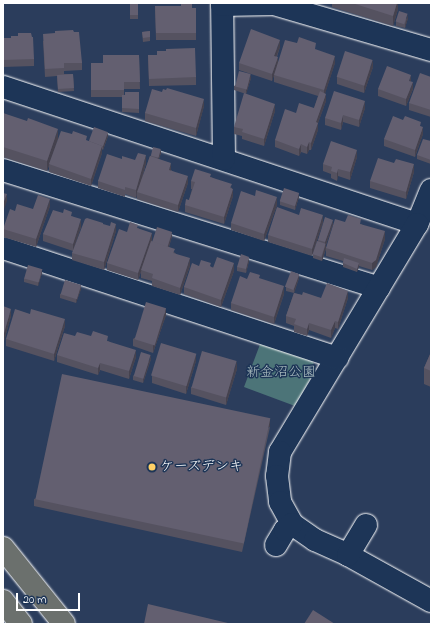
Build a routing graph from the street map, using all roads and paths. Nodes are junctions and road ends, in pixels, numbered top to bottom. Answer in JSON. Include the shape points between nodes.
{"nodes":[{"id":1,"x":256,"y":3,"type":"edge"},
{"id":2,"x":431,"y":50,"type":"edge"},
{"id":3,"x":3,"y":87,"type":"edge"},
{"id":4,"x":224,"y":160,"type":"junction"},
{"id":5,"x":3,"y":170,"type":"edge"},
{"id":6,"x":431,"y":190,"type":"edge"},
{"id":7,"x":417,"y":224,"type":"junction"},
{"id":8,"x":3,"y":248,"type":"edge"},
{"id":9,"x":379,"y":288,"type":"junction"},
{"id":10,"x":337,"y":358,"type":"junction"},
{"id":11,"x":292,"y":524,"type":"junction"},
{"id":12,"x":366,"y":525,"type":"dead end"},
{"id":13,"x":276,"y":545,"type":"dead end"},
{"id":14,"x":3,"y":548,"type":"edge"},
{"id":15,"x":348,"y":555,"type":"junction"},
{"id":16,"x":3,"y":601,"type":"edge"},
{"id":17,"x":431,"y":601,"type":"edge"},
{"id":18,"x":21,"y":624,"type":"edge"},
{"id":19,"x":64,"y":624,"type":"edge"}],
"edges":[{"from":1,"to":2,"type":"street","via":[[274,4]]},
{"from":1,"to":4,"type":"street","via":[[222,5]]},
{"from":3,"to":4,"type":"street"},
{"from":4,"to":7,"type":"street"},
{"from":5,"to":9,"type":"street"},
{"from":6,"to":7,"type":"street"},
{"from":7,"to":9,"type":"street"},
{"from":8,"to":10,"type":"street"},
{"from":9,"to":10,"type":"street"},
{"from":10,"to":11,"type":"street","via":[[280,452],[277,476],[280,502]]},
{"from":11,"to":13,"type":"street"},
{"from":11,"to":15,"type":"street","via":[[315,540]]},
{"from":12,"to":15,"type":"street"},
{"from":14,"to":19,"type":"main road"},
{"from":15,"to":17,"type":"street"},
{"from":16,"to":18,"type":"main road"}]}
